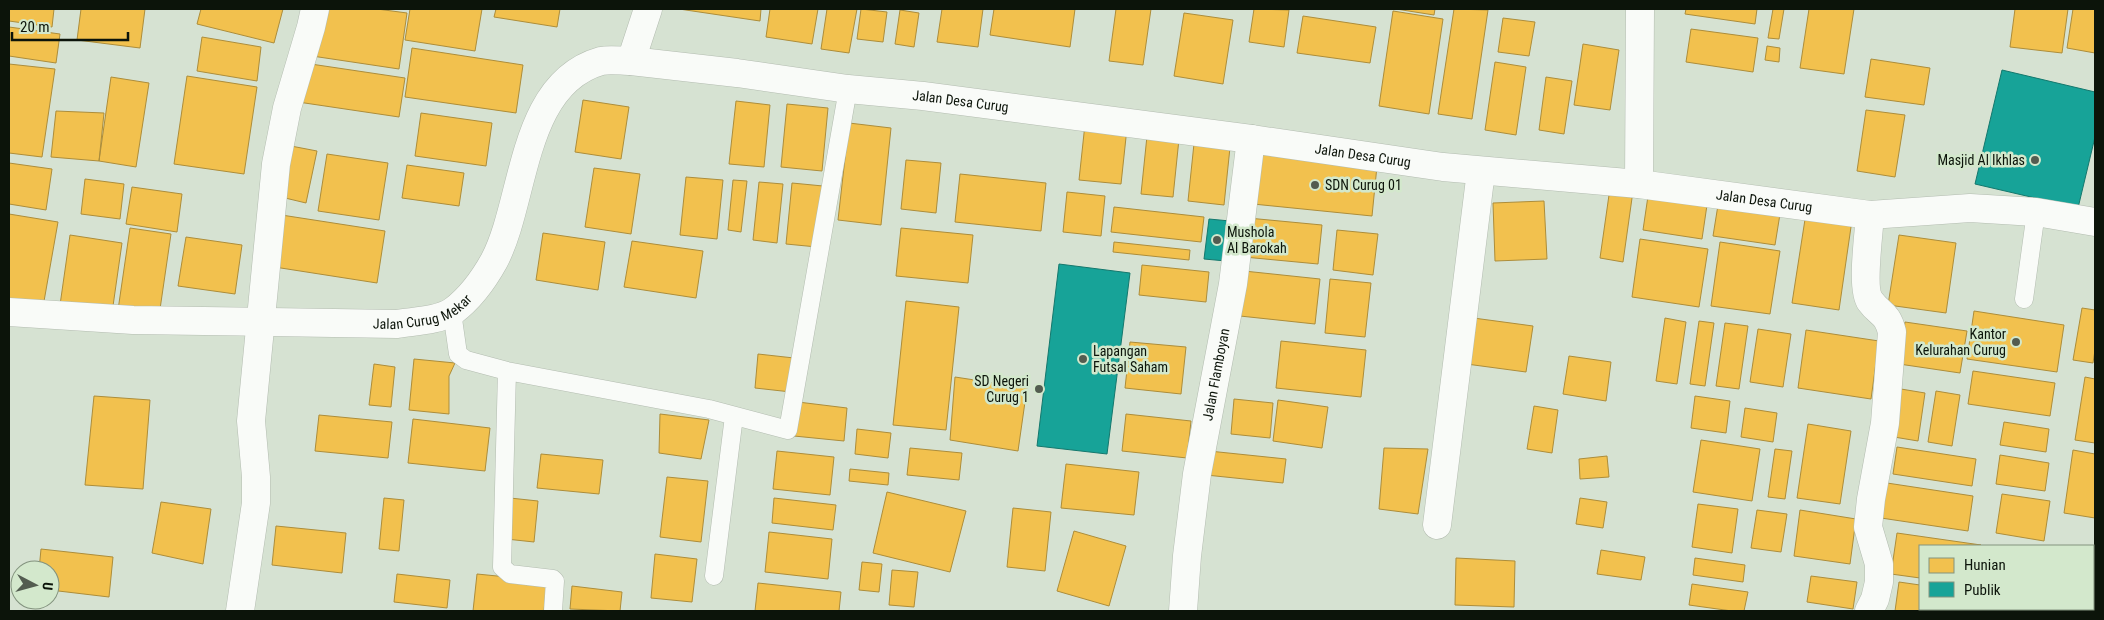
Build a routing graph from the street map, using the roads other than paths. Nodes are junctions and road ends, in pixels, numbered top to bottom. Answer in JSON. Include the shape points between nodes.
{"nodes":[{"id":1,"x":315,"y":9,"type":"edge"},
{"id":2,"x":648,"y":9,"type":"edge"},
{"id":3,"x":1640,"y":9,"type":"edge"},
{"id":4,"x":631,"y":61,"type":"junction"},
{"id":5,"x":848,"y":89,"type":"junction"},
{"id":6,"x":1251,"y":139,"type":"junction"},
{"id":7,"x":1481,"y":171,"type":"junction"},
{"id":8,"x":1639,"y":184,"type":"junction"},
{"id":9,"x":2036,"y":212,"type":"junction"},
{"id":10,"x":1870,"y":215,"type":"junction"},
{"id":11,"x":2095,"y":222,"type":"edge"},
{"id":12,"x":2024,"y":299,"type":"dead end"},
{"id":13,"x":9,"y":312,"type":"edge"},
{"id":14,"x":452,"y":312,"type":"junction"},
{"id":15,"x":262,"y":323,"type":"junction"},
{"id":16,"x":507,"y":370,"type":"junction"},
{"id":17,"x":734,"y":416,"type":"junction"},
{"id":18,"x":1437,"y":525,"type":"dead end"},
{"id":19,"x":714,"y":576,"type":"dead end"},
{"id":20,"x":240,"y":611,"type":"edge"},
{"id":21,"x":553,"y":611,"type":"edge"},
{"id":22,"x":1183,"y":611,"type":"edge"},
{"id":23,"x":1870,"y":611,"type":"edge"}],
"edges":[{"from":1,"to":15,"type":"street","via":[[282,131],[271,207]]},
{"from":2,"to":4,"type":"street"},
{"from":3,"to":8,"type":"street"},
{"from":4,"to":5,"type":"street","name":"Jalan Desa Curug","via":[[737,72]]},
{"from":4,"to":14,"type":"street","name":"Jalan Curug Mekar","via":[[602,61],[572,75],[551,99],[532,136],[508,224],[494,260],[476,287]]},
{"from":5,"to":6,"type":"street","name":"Jalan Desa Curug"},
{"from":5,"to":17,"type":"lane","via":[[788,430]]},
{"from":6,"to":7,"type":"street","name":"Jalan Desa Curug"},
{"from":6,"to":22,"type":"street","name":"Jalan Flamboyan","via":[[1233,284],[1197,474]]},
{"from":7,"to":8,"type":"street","name":"Jalan Desa Curug"},
{"from":7,"to":18,"type":"street"},
{"from":8,"to":10,"type":"street","name":"Jalan Desa Curug"},
{"from":9,"to":10,"type":"street","name":"Jalan Desa Curug","via":[[1970,208]]},
{"from":9,"to":11,"type":"street","name":"Jalan Desa Curug"},
{"from":9,"to":12,"type":"lane"},
{"from":10,"to":23,"type":"street","via":[[1865,287],[1869,300],[1889,319],[1892,332],[1885,423],[1868,527],[1879,564],[1879,582]]},
{"from":13,"to":15,"type":"street","name":"Jalan Curug Mekar","via":[[133,320]]},
{"from":14,"to":15,"type":"street","name":"Jalan Curug Mekar","via":[[432,319],[397,324]]},
{"from":14,"to":16,"type":"lane","via":[[458,354],[466,360]]},
{"from":15,"to":20,"type":"street","via":[[251,421],[256,503]]},
{"from":16,"to":17,"type":"lane"},
{"from":16,"to":21,"type":"lane","via":[[502,567],[510,574],[553,578]]},
{"from":17,"to":19,"type":"lane"}]}
